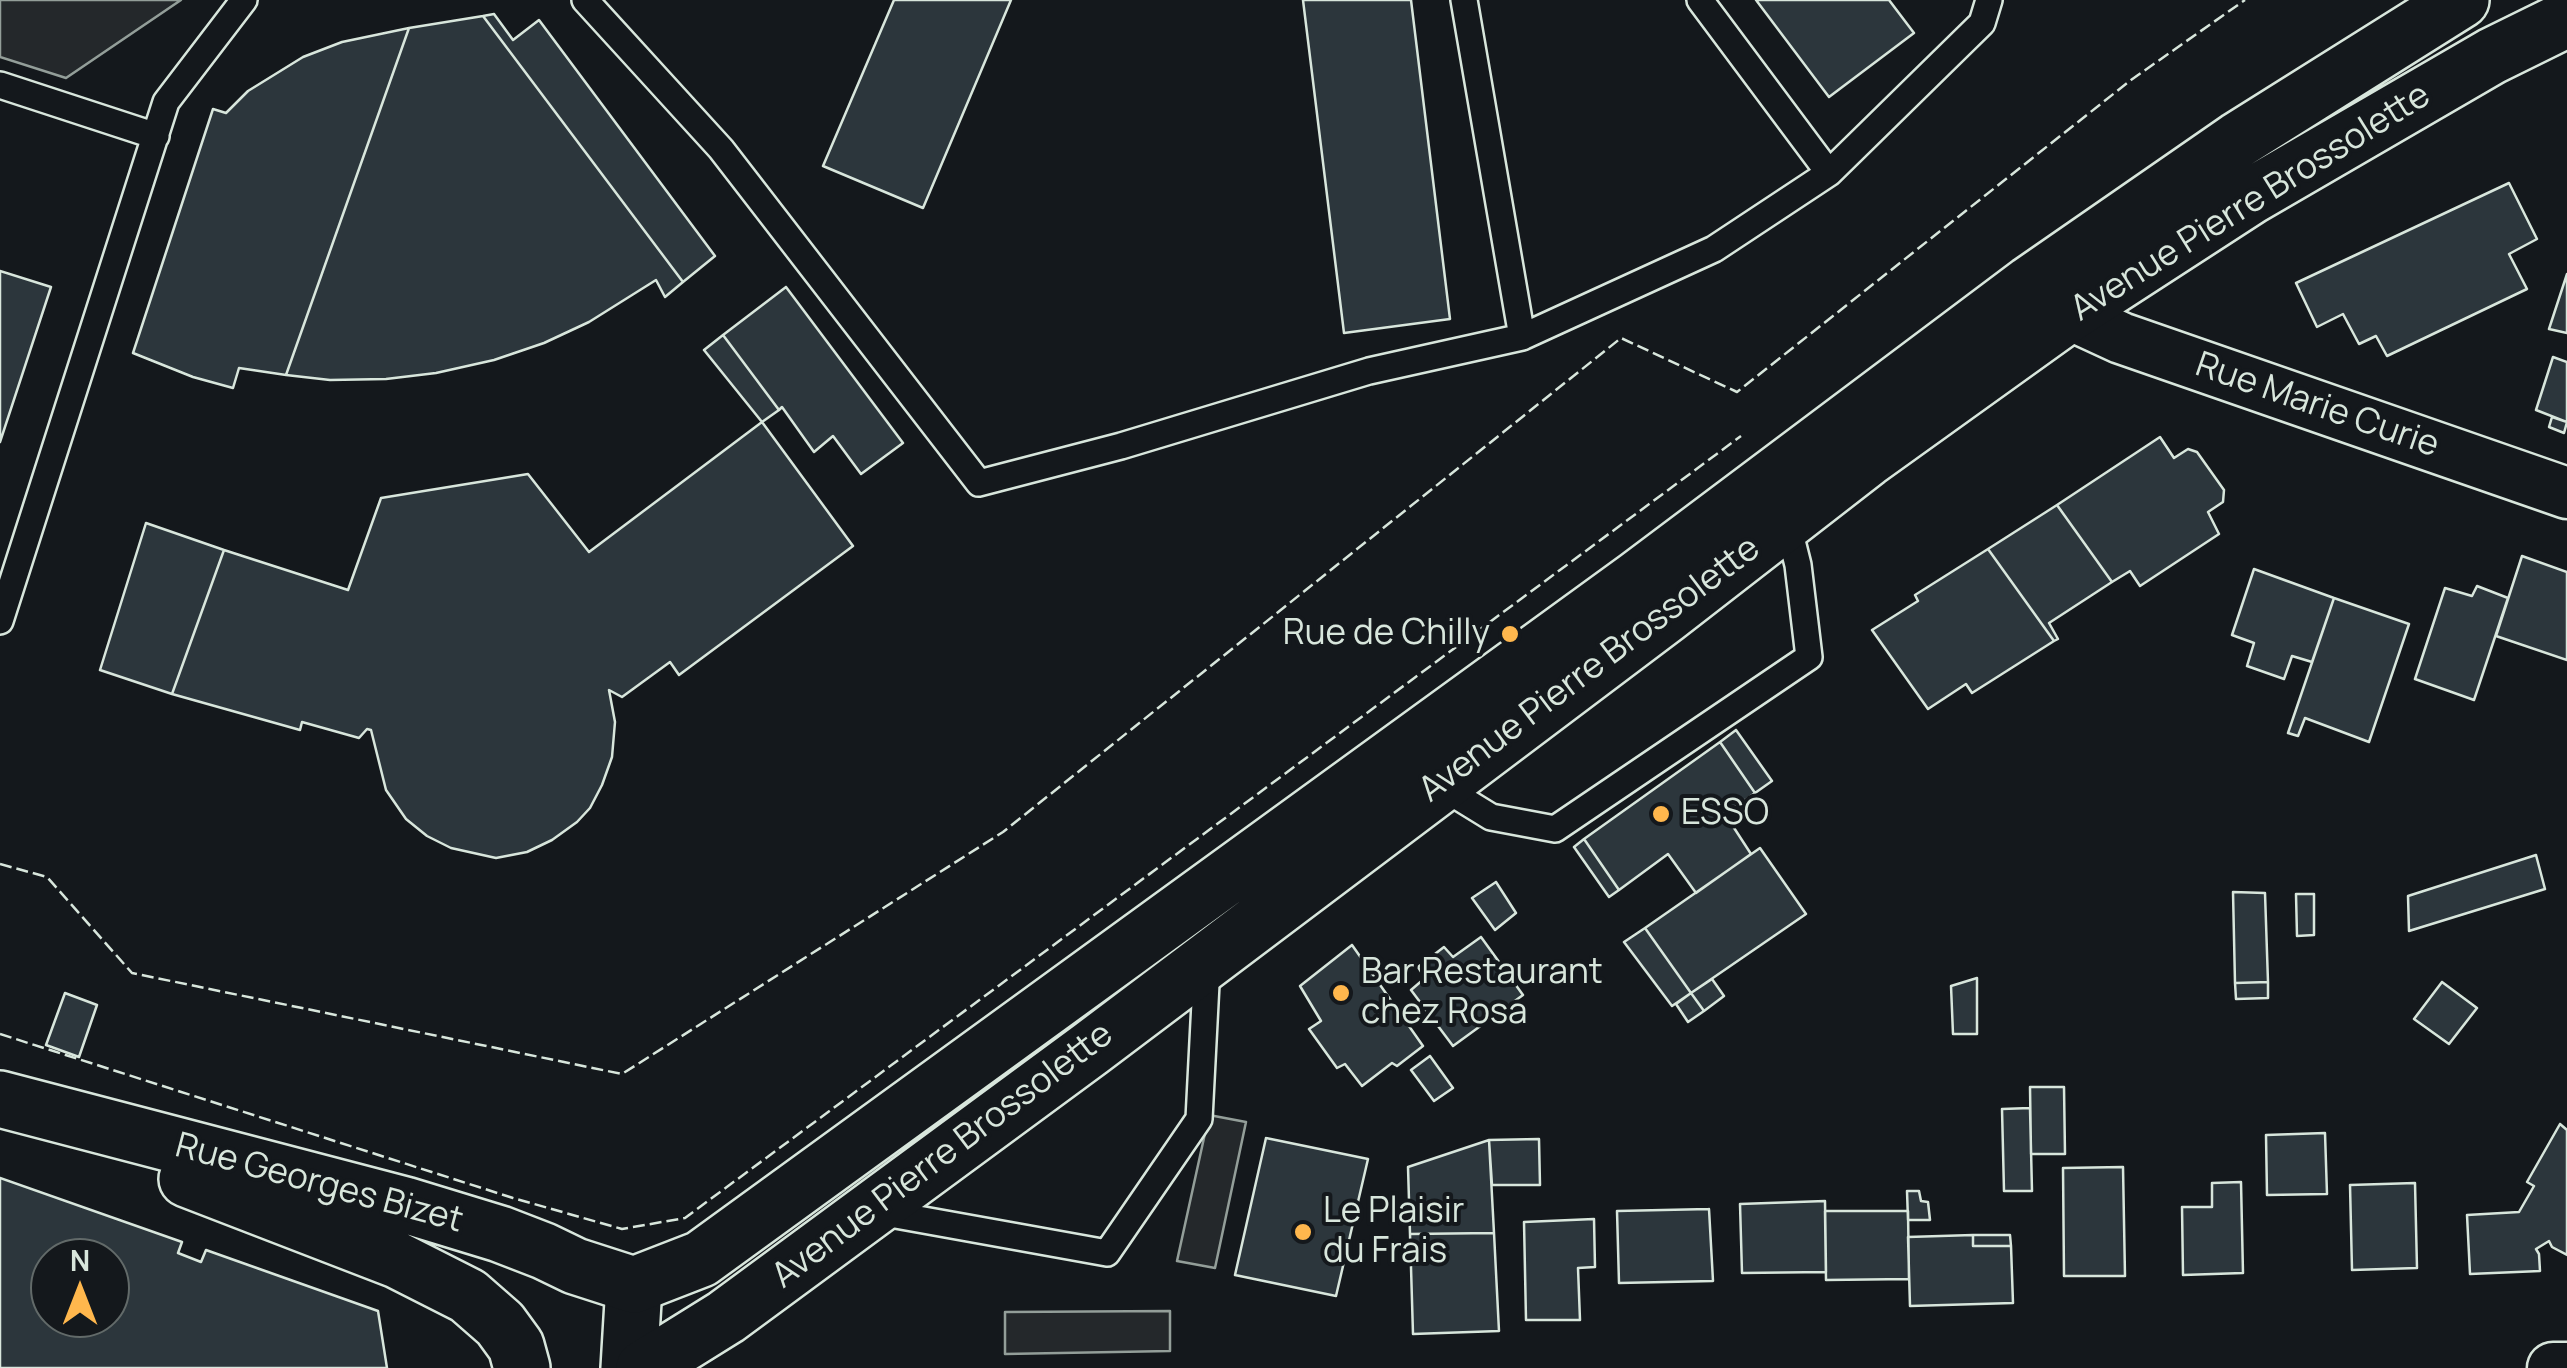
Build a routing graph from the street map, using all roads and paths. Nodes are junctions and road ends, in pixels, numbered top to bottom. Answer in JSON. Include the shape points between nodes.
{"nodes":[{"id":1,"x":244,"y":0,"type":"edge"},
{"id":2,"x":584,"y":0,"type":"edge"},
{"id":3,"x":1464,"y":0,"type":"edge"},
{"id":4,"x":1700,"y":0,"type":"edge"},
{"id":5,"x":1989,"y":0,"type":"edge"},
{"id":6,"x":2461,"y":0,"type":"edge"},
{"id":7,"x":2567,"y":18,"type":"edge"},
{"id":8,"x":0,"y":85,"type":"edge"},
{"id":9,"x":156,"y":136,"type":"junction"},
{"id":10,"x":1829,"y":174,"type":"junction"},
{"id":11,"x":2069,"y":314,"type":"junction"},
{"id":12,"x":1522,"y":337,"type":"junction"},
{"id":13,"x":2567,"y":493,"type":"edge"},
{"id":14,"x":1787,"y":521,"type":"junction"},
{"id":15,"x":0,"y":621,"type":"edge"},
{"id":16,"x":1439,"y":785,"type":"junction"},
{"id":17,"x":1207,"y":958,"type":"junction"},
{"id":18,"x":0,"y":1098,"type":"edge"},
{"id":19,"x":0,"y":1108,"type":"edge"},
{"id":20,"x":869,"y":1210,"type":"junction"},
{"id":21,"x":634,"y":1285,"type":"junction"},
{"id":22,"x":522,"y":1368,"type":"edge"},
{"id":23,"x":629,"y":1368,"type":"edge"},
{"id":24,"x":644,"y":1368,"type":"edge"},
{"id":25,"x":2553,"y":1368,"type":"edge"},
{"id":26,"x":2567,"y":1368,"type":"edge"}],
"edges":[{"from":1,"to":9,"type":"lane","via":[[166,102]]},
{"from":2,"to":12,"type":"lane","via":[[722,150],[979,483],[1368,371]]},
{"from":3,"to":12,"type":"lane"},
{"from":4,"to":10,"type":"lane"},
{"from":5,"to":10,"type":"lane","via":[[1982,23]]},
{"from":6,"to":21,"type":"main road","name":"Avenue Pierre Brossolette","via":[[2238,140],[2030,284],[701,1259]]},
{"from":7,"to":11,"type":"main road","name":"Avenue Pierre Brossolette","via":[[2251,196]]},
{"from":8,"to":9,"type":"lane"},
{"from":9,"to":15,"type":"lane"},
{"from":10,"to":12,"type":"lane","via":[[1714,249]]},
{"from":11,"to":13,"type":"street","name":"Rue Marie Curie"},
{"from":11,"to":14,"type":"main road","name":"Avenue Pierre Brossolette"},
{"from":14,"to":16,"type":"main road","name":"Avenue Pierre Brossolette"},
{"from":14,"to":16,"type":"lane","via":[[1809,657],[1555,829],[1490,817]]},
{"from":16,"to":17,"type":"main road","name":"Avenue Pierre Brossolette"},
{"from":17,"to":20,"type":"main road","name":"Avenue Pierre Brossolette"},
{"from":17,"to":20,"type":"lane","via":[[1200,1119],[1107,1253]]},
{"from":18,"to":21,"type":"main road","name":"Rue Georges Bizet","via":[[424,1211]]},
{"from":19,"to":22,"type":"main road","name":"Rue Georges Bizet","via":[[397,1260],[468,1296],[500,1324]]},
{"from":20,"to":24,"type":"main road","name":"Avenue Pierre Brossolette","via":[[726,1317]]},
{"from":21,"to":23,"type":"main road"},
{"from":25,"to":26,"type":"street"}]}
